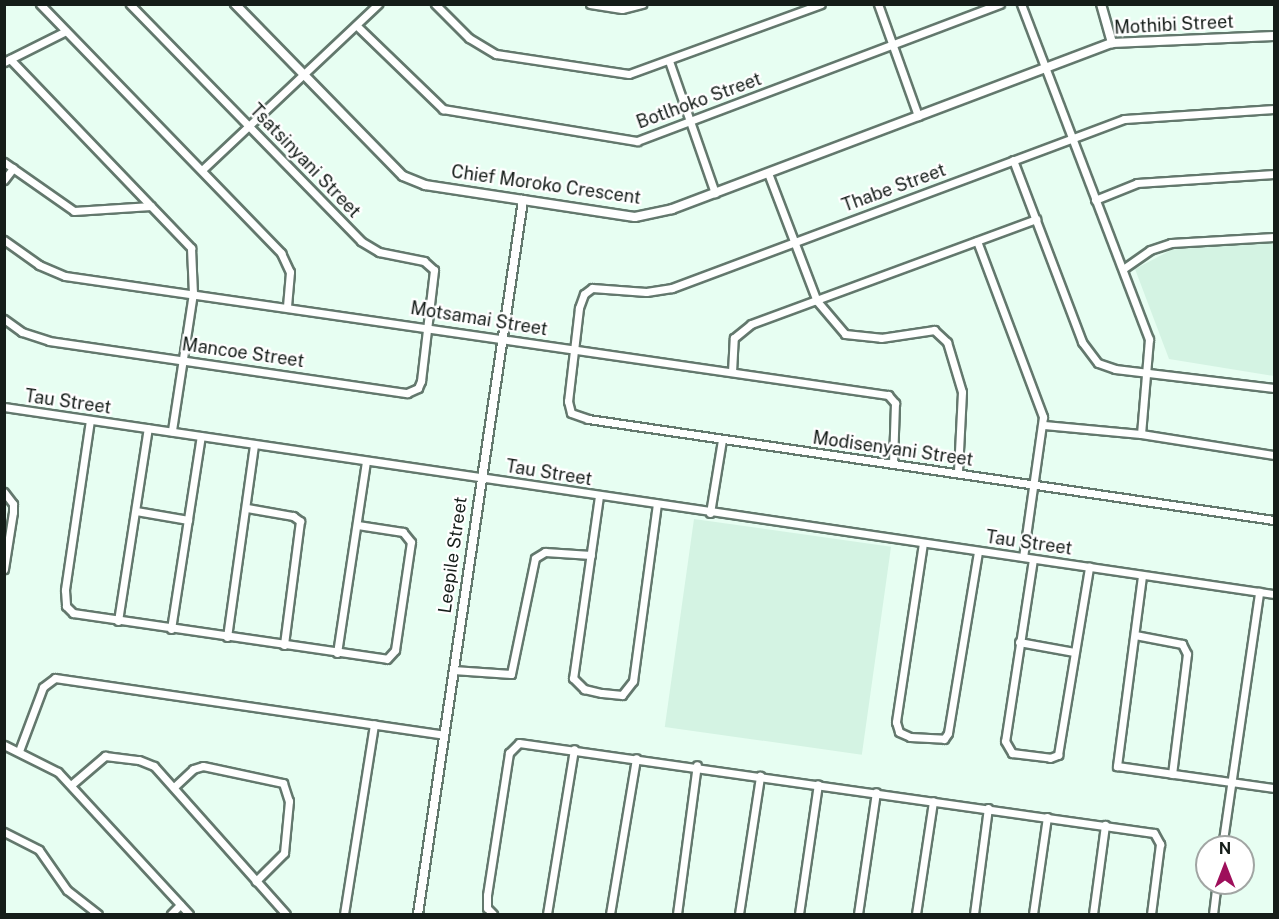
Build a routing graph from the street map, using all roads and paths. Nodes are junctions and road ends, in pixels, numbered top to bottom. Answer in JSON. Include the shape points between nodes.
{"nodes":[{"id":1,"x":40,"y":4,"type":"edge"},
{"id":2,"x":130,"y":4,"type":"edge"},
{"id":3,"x":235,"y":4,"type":"edge"},
{"id":4,"x":378,"y":4,"type":"edge"},
{"id":5,"x":435,"y":4,"type":"edge"},
{"id":6,"x":590,"y":4,"type":"edge"},
{"id":7,"x":642,"y":4,"type":"edge"},
{"id":8,"x":821,"y":4,"type":"edge"},
{"id":9,"x":878,"y":4,"type":"edge"},
{"id":10,"x":1000,"y":4,"type":"edge"},
{"id":11,"x":1021,"y":4,"type":"edge"},
{"id":12,"x":1101,"y":4,"type":"edge"},
{"id":13,"x":357,"y":26,"type":"junction"},
{"id":14,"x":66,"y":31,"type":"junction"},
{"id":15,"x":1275,"y":36,"type":"edge"},
{"id":16,"x":1112,"y":43,"type":"junction"},
{"id":17,"x":892,"y":44,"type":"junction"},
{"id":18,"x":7,"y":60,"type":"edge"},
{"id":19,"x":669,"y":61,"type":"junction"},
{"id":20,"x":1044,"y":68,"type":"junction"},
{"id":21,"x":304,"y":76,"type":"junction"},
{"id":22,"x":1275,"y":109,"type":"edge"},
{"id":23,"x":918,"y":116,"type":"junction"},
{"id":24,"x":690,"y":122,"type":"junction"},
{"id":25,"x":250,"y":126,"type":"junction"},
{"id":26,"x":1069,"y":136,"type":"junction"},
{"id":27,"x":1013,"y":160,"type":"junction"},
{"id":28,"x":4,"y":162,"type":"edge"},
{"id":29,"x":13,"y":168,"type":"junction"},
{"id":30,"x":203,"y":170,"type":"junction"},
{"id":31,"x":768,"y":173,"type":"junction"},
{"id":32,"x":1275,"y":174,"type":"edge"},
{"id":33,"x":4,"y":180,"type":"edge"},
{"id":34,"x":715,"y":193,"type":"junction"},
{"id":35,"x":523,"y":200,"type":"junction"},
{"id":36,"x":1095,"y":200,"type":"junction"},
{"id":37,"x":151,"y":206,"type":"junction"},
{"id":38,"x":1036,"y":219,"type":"junction"},
{"id":39,"x":1275,"y":237,"type":"edge"},
{"id":40,"x":4,"y":240,"type":"edge"},
{"id":41,"x":796,"y":240,"type":"junction"},
{"id":42,"x":977,"y":241,"type":"junction"},
{"id":43,"x":1123,"y":269,"type":"junction"},
{"id":44,"x":193,"y":293,"type":"junction"},
{"id":45,"x":816,"y":301,"type":"junction"},
{"id":46,"x":287,"y":306,"type":"junction"},
{"id":47,"x":4,"y":319,"type":"edge"},
{"id":48,"x":429,"y":326,"type":"junction"},
{"id":49,"x":502,"y":336,"type":"junction"},
{"id":50,"x":574,"y":350,"type":"junction"},
{"id":51,"x":184,"y":359,"type":"junction"},
{"id":52,"x":732,"y":372,"type":"junction"},
{"id":53,"x":1148,"y":372,"type":"junction"},
{"id":54,"x":1275,"y":388,"type":"edge"},
{"id":55,"x":4,"y":407,"type":"edge"},
{"id":56,"x":90,"y":420,"type":"junction"},
{"id":57,"x":1044,"y":425,"type":"junction"},
{"id":58,"x":148,"y":428,"type":"junction"},
{"id":59,"x":172,"y":431,"type":"junction"},
{"id":60,"x":1141,"y":434,"type":"junction"},
{"id":61,"x":201,"y":436,"type":"junction"},
{"id":62,"x":722,"y":440,"type":"junction"},
{"id":63,"x":254,"y":446,"type":"junction"},
{"id":64,"x":1275,"y":455,"type":"edge"},
{"id":65,"x":366,"y":462,"type":"junction"},
{"id":66,"x":893,"y":463,"type":"junction"},
{"id":67,"x":958,"y":472,"type":"junction"},
{"id":68,"x":481,"y":478,"type":"junction"},
{"id":69,"x":1035,"y":484,"type":"junction"},
{"id":70,"x":4,"y":492,"type":"edge"},
{"id":71,"x":599,"y":496,"type":"junction"},
{"id":72,"x":657,"y":504,"type":"junction"},
{"id":73,"x":248,"y":508,"type":"junction"},
{"id":74,"x":136,"y":512,"type":"junction"},
{"id":75,"x":710,"y":513,"type":"junction"},
{"id":76,"x":1275,"y":519,"type":"edge"},
{"id":77,"x":188,"y":520,"type":"junction"},
{"id":78,"x":358,"y":525,"type":"junction"},
{"id":79,"x":922,"y":543,"type":"junction"},
{"id":80,"x":978,"y":551,"type":"junction"},
{"id":81,"x":591,"y":555,"type":"junction"},
{"id":82,"x":1023,"y":557,"type":"junction"},
{"id":83,"x":1032,"y":559,"type":"junction"},
{"id":84,"x":1089,"y":567,"type":"junction"},
{"id":85,"x":4,"y":569,"type":"edge"},
{"id":86,"x":1142,"y":576,"type":"junction"},
{"id":87,"x":1259,"y":592,"type":"junction"},
{"id":88,"x":1275,"y":594,"type":"edge"},
{"id":89,"x":118,"y":621,"type":"junction"},
{"id":90,"x":171,"y":629,"type":"junction"},
{"id":91,"x":1135,"y":635,"type":"junction"},
{"id":92,"x":227,"y":638,"type":"junction"},
{"id":93,"x":1019,"y":642,"type":"junction"},
{"id":94,"x":284,"y":645,"type":"junction"},
{"id":95,"x":1074,"y":652,"type":"junction"},
{"id":96,"x":337,"y":653,"type":"junction"},
{"id":97,"x":453,"y":670,"type":"junction"},
{"id":98,"x":374,"y":724,"type":"junction"},
{"id":99,"x":444,"y":735,"type":"junction"},
{"id":100,"x":4,"y":745,"type":"edge"},
{"id":101,"x":574,"y":749,"type":"junction"},
{"id":102,"x":19,"y":751,"type":"junction"},
{"id":103,"x":636,"y":758,"type":"junction"},
{"id":104,"x":697,"y":765,"type":"junction"},
{"id":105,"x":1172,"y":774,"type":"junction"},
{"id":106,"x":759,"y":776,"type":"junction"},
{"id":107,"x":1232,"y":781,"type":"junction"},
{"id":108,"x":818,"y":784,"type":"junction"},
{"id":109,"x":71,"y":785,"type":"junction"},
{"id":110,"x":174,"y":787,"type":"junction"},
{"id":111,"x":1275,"y":788,"type":"edge"},
{"id":112,"x":876,"y":792,"type":"junction"},
{"id":113,"x":933,"y":801,"type":"junction"},
{"id":114,"x":988,"y":808,"type":"junction"},
{"id":115,"x":1047,"y":817,"type":"junction"},
{"id":116,"x":1105,"y":825,"type":"junction"},
{"id":117,"x":4,"y":832,"type":"edge"},
{"id":118,"x":1224,"y":835,"type":"edge"},
{"id":119,"x":256,"y":880,"type":"junction"},
{"id":120,"x":1216,"y":895,"type":"edge"},
{"id":121,"x":180,"y":905,"type":"junction"},
{"id":122,"x":98,"y":915,"type":"edge"},
{"id":123,"x":171,"y":915,"type":"edge"},
{"id":124,"x":189,"y":915,"type":"edge"},
{"id":125,"x":286,"y":915,"type":"edge"},
{"id":126,"x":344,"y":915,"type":"edge"},
{"id":127,"x":418,"y":915,"type":"edge"},
{"id":128,"x":493,"y":915,"type":"edge"},
{"id":129,"x":547,"y":915,"type":"edge"},
{"id":130,"x":610,"y":915,"type":"edge"},
{"id":131,"x":676,"y":915,"type":"edge"},
{"id":132,"x":739,"y":915,"type":"edge"},
{"id":133,"x":799,"y":915,"type":"edge"},
{"id":134,"x":858,"y":915,"type":"edge"},
{"id":135,"x":916,"y":915,"type":"edge"},
{"id":136,"x":974,"y":915,"type":"edge"},
{"id":137,"x":1033,"y":915,"type":"edge"},
{"id":138,"x":1093,"y":915,"type":"edge"},
{"id":139,"x":1151,"y":915,"type":"edge"},
{"id":140,"x":1213,"y":915,"type":"edge"}],
"edges":[{"from":1,"to":14,"type":"street"},
{"from":2,"to":25,"type":"street","name":"Tsatsinyani Street"},
{"from":3,"to":21,"type":"street","name":"Chief Moroko Crescent"},
{"from":4,"to":13,"type":"street"},
{"from":5,"to":19,"type":"street","via":[[470,38],[496,54],[629,74]]},
{"from":6,"to":7,"type":"street","via":[[622,9]]},
{"from":8,"to":19,"type":"street"},
{"from":9,"to":17,"type":"street"},
{"from":10,"to":17,"type":"street","name":"Botlhoko Street"},
{"from":11,"to":20,"type":"street"},
{"from":12,"to":16,"type":"street"},
{"from":13,"to":21,"type":"street"},
{"from":13,"to":24,"type":"street","name":"Botlhoko Street","via":[[430,100],[448,111],[637,141]]},
{"from":14,"to":18,"type":"street"},
{"from":14,"to":30,"type":"street"},
{"from":15,"to":16,"type":"street","name":"Mothibi Street"},
{"from":16,"to":20,"type":"street","name":"Mothibi Street"},
{"from":17,"to":23,"type":"street"},
{"from":17,"to":24,"type":"street","name":"Botlhoko Street"},
{"from":18,"to":37,"type":"street"},
{"from":19,"to":24,"type":"street"},
{"from":20,"to":23,"type":"street","name":"Chief Moroko Crescent"},
{"from":20,"to":26,"type":"street"},
{"from":21,"to":25,"type":"street"},
{"from":21,"to":35,"type":"street","name":"Chief Moroko Crescent","via":[[403,176],[425,185]]},
{"from":22,"to":26,"type":"street","name":"Thabe Street","via":[[1124,118]]},
{"from":23,"to":31,"type":"street","name":"Chief Moroko Crescent"},
{"from":24,"to":34,"type":"street"},
{"from":25,"to":30,"type":"street"},
{"from":25,"to":48,"type":"street","name":"Tsatsinyani Street","via":[[361,241],[379,252],[430,265],[435,276]]},
{"from":26,"to":27,"type":"street","name":"Thabe Street"},
{"from":26,"to":36,"type":"street"},
{"from":27,"to":38,"type":"street"},
{"from":27,"to":41,"type":"street","name":"Thabe Street"},
{"from":28,"to":29,"type":"street"},
{"from":29,"to":33,"type":"street"},
{"from":29,"to":37,"type":"street","via":[[74,211]]},
{"from":30,"to":46,"type":"street","via":[[287,262]]},
{"from":31,"to":34,"type":"street","name":"Chief Moroko Crescent"},
{"from":31,"to":41,"type":"street"},
{"from":32,"to":36,"type":"street","via":[[1137,183]]},
{"from":34,"to":35,"type":"street","name":"Chief Moroko Crescent","via":[[661,213],[635,217]]},
{"from":35,"to":49,"type":"street","name":"Leepile Street"},
{"from":36,"to":43,"type":"street"},
{"from":37,"to":44,"type":"street","via":[[191,248]]},
{"from":38,"to":42,"type":"street"},
{"from":38,"to":53,"type":"street","via":[[1088,352],[1109,368]]},
{"from":39,"to":43,"type":"street","via":[[1171,243],[1150,250]]},
{"from":40,"to":44,"type":"street","name":"Motsamai Street","via":[[39,265],[65,276]]},
{"from":41,"to":45,"type":"street"},
{"from":41,"to":50,"type":"street","name":"Thabe Street","via":[[672,288],[646,292],[592,288],[582,298]]},
{"from":42,"to":45,"type":"street"},
{"from":42,"to":57,"type":"street"},
{"from":43,"to":53,"type":"street","via":[[1149,339]]},
{"from":44,"to":46,"type":"street","name":"Motsamai Street"},
{"from":44,"to":51,"type":"street"},
{"from":45,"to":52,"type":"street","via":[[736,333]]},
{"from":45,"to":67,"type":"street","via":[[849,336],[881,338],[934,330],[941,334],[952,355],[962,392]]},
{"from":46,"to":48,"type":"street","name":"Motsamai Street"},
{"from":47,"to":51,"type":"street","name":"Mancoe Street","via":[[40,339]]},
{"from":48,"to":49,"type":"street","name":"Motsamai Street"},
{"from":48,"to":51,"type":"street","name":"Mancoe Street","via":[[421,381],[418,388],[407,393]]},
{"from":49,"to":50,"type":"street","name":"Motsamai Street"},
{"from":49,"to":68,"type":"street","name":"Leepile Street"},
{"from":50,"to":52,"type":"street","name":"Motsamai Street"},
{"from":50,"to":62,"type":"street","name":"Modisenyani Street","via":[[568,401],[571,412],[588,419]]},
{"from":51,"to":59,"type":"street"},
{"from":52,"to":66,"type":"street","name":"Motsamai Street","via":[[891,396],[895,403]]},
{"from":53,"to":54,"type":"street"},
{"from":53,"to":60,"type":"street"},
{"from":55,"to":56,"type":"street","name":"Tau Street"},
{"from":56,"to":58,"type":"street","name":"Tau Street"},
{"from":56,"to":89,"type":"street","via":[[66,606],[78,615]]},
{"from":57,"to":60,"type":"street"},
{"from":57,"to":69,"type":"street"},
{"from":58,"to":59,"type":"street","name":"Tau Street"},
{"from":58,"to":74,"type":"street"},
{"from":59,"to":61,"type":"street","name":"Tau Street"},
{"from":60,"to":64,"type":"street"},
{"from":61,"to":63,"type":"street","name":"Tau Street"},
{"from":61,"to":77,"type":"street"},
{"from":62,"to":66,"type":"street","name":"Modisenyani Street"},
{"from":62,"to":75,"type":"street"},
{"from":63,"to":65,"type":"street","name":"Tau Street"},
{"from":63,"to":73,"type":"street"},
{"from":65,"to":68,"type":"street","name":"Tau Street"},
{"from":65,"to":78,"type":"street"},
{"from":66,"to":67,"type":"street","name":"Modisenyani Street"},
{"from":67,"to":69,"type":"street","name":"Modisenyani Street"},
{"from":68,"to":71,"type":"street","name":"Tau Street"},
{"from":68,"to":97,"type":"street","name":"Leepile Street"},
{"from":69,"to":76,"type":"street","name":"Modisenyani Street"},
{"from":69,"to":82,"type":"street"},
{"from":70,"to":85,"type":"street","via":[[14,512]]},
{"from":71,"to":72,"type":"street","name":"Tau Street"},
{"from":71,"to":81,"type":"street"},
{"from":72,"to":75,"type":"street","name":"Tau Street"},
{"from":72,"to":81,"type":"street","via":[[633,681],[622,695],[584,689],[573,678]]},
{"from":73,"to":92,"type":"street"},
{"from":73,"to":94,"type":"street","via":[[293,516],[300,521]]},
{"from":74,"to":77,"type":"street"},
{"from":74,"to":89,"type":"street"},
{"from":75,"to":79,"type":"street","name":"Tau Street"},
{"from":77,"to":90,"type":"street"},
{"from":78,"to":96,"type":"street"},
{"from":78,"to":96,"type":"street","via":[[399,531],[411,542],[397,641],[387,659]]},
{"from":79,"to":80,"type":"street","name":"Tau Street"},
{"from":79,"to":80,"type":"street","via":[[896,722],[899,732],[910,737],[944,739],[948,734]]},
{"from":80,"to":82,"type":"street","name":"Tau Street"},
{"from":81,"to":97,"type":"street","via":[[545,552],[535,558],[511,674]]},
{"from":82,"to":83,"type":"street","name":"Tau Street"},
{"from":83,"to":84,"type":"street","name":"Tau Street"},
{"from":83,"to":93,"type":"street"},
{"from":84,"to":86,"type":"street","name":"Tau Street"},
{"from":84,"to":95,"type":"street","name":"Tau Street"},
{"from":86,"to":87,"type":"street","name":"Tau Street"},
{"from":86,"to":91,"type":"street"},
{"from":87,"to":88,"type":"street","name":"Tau Street"},
{"from":87,"to":107,"type":"street"},
{"from":89,"to":90,"type":"street"},
{"from":90,"to":92,"type":"street"},
{"from":91,"to":105,"type":"street","via":[[1182,644],[1187,654]]},
{"from":91,"to":105,"type":"street","via":[[1116,764],[1124,770]]},
{"from":92,"to":94,"type":"street"},
{"from":93,"to":95,"type":"street"},
{"from":93,"to":95,"type":"street","name":"Tau Street","via":[[1005,745],[1009,753],[1058,755]]},
{"from":94,"to":96,"type":"street"},
{"from":97,"to":99,"type":"street","name":"Leepile Street"},
{"from":98,"to":99,"type":"street"},
{"from":98,"to":102,"type":"street","via":[[55,678],[43,687]]},
{"from":98,"to":126,"type":"street"},
{"from":99,"to":127,"type":"street","name":"Leepile Street"},
{"from":100,"to":102,"type":"street"},
{"from":101,"to":103,"type":"street"},
{"from":101,"to":128,"type":"street","via":[[519,743],[511,748],[487,895],[487,908]]},
{"from":101,"to":129,"type":"street"},
{"from":102,"to":109,"type":"street","via":[[44,762]]},
{"from":103,"to":104,"type":"street"},
{"from":103,"to":130,"type":"street"},
{"from":104,"to":106,"type":"street"},
{"from":104,"to":131,"type":"street"},
{"from":105,"to":107,"type":"street"},
{"from":106,"to":108,"type":"street"},
{"from":106,"to":132,"type":"street"},
{"from":107,"to":111,"type":"street"},
{"from":107,"to":118,"type":"street"},
{"from":108,"to":112,"type":"street"},
{"from":108,"to":133,"type":"street"},
{"from":109,"to":110,"type":"street","via":[[98,761],[113,755],[148,762]]},
{"from":109,"to":121,"type":"street"},
{"from":110,"to":119,"type":"street"},
{"from":110,"to":119,"type":"street","via":[[192,770],[203,766],[283,783],[289,801],[284,853]]},
{"from":112,"to":113,"type":"street"},
{"from":112,"to":134,"type":"street"},
{"from":113,"to":114,"type":"street"},
{"from":113,"to":135,"type":"street"},
{"from":114,"to":115,"type":"street"},
{"from":114,"to":136,"type":"street"},
{"from":115,"to":116,"type":"street"},
{"from":115,"to":137,"type":"street"},
{"from":116,"to":138,"type":"street"},
{"from":116,"to":139,"type":"street","via":[[1154,833],[1159,839]]},
{"from":117,"to":122,"type":"street","via":[[39,850],[67,890]]},
{"from":119,"to":125,"type":"street"},
{"from":120,"to":140,"type":"street"},
{"from":121,"to":123,"type":"street"},
{"from":121,"to":124,"type":"street"}]}
